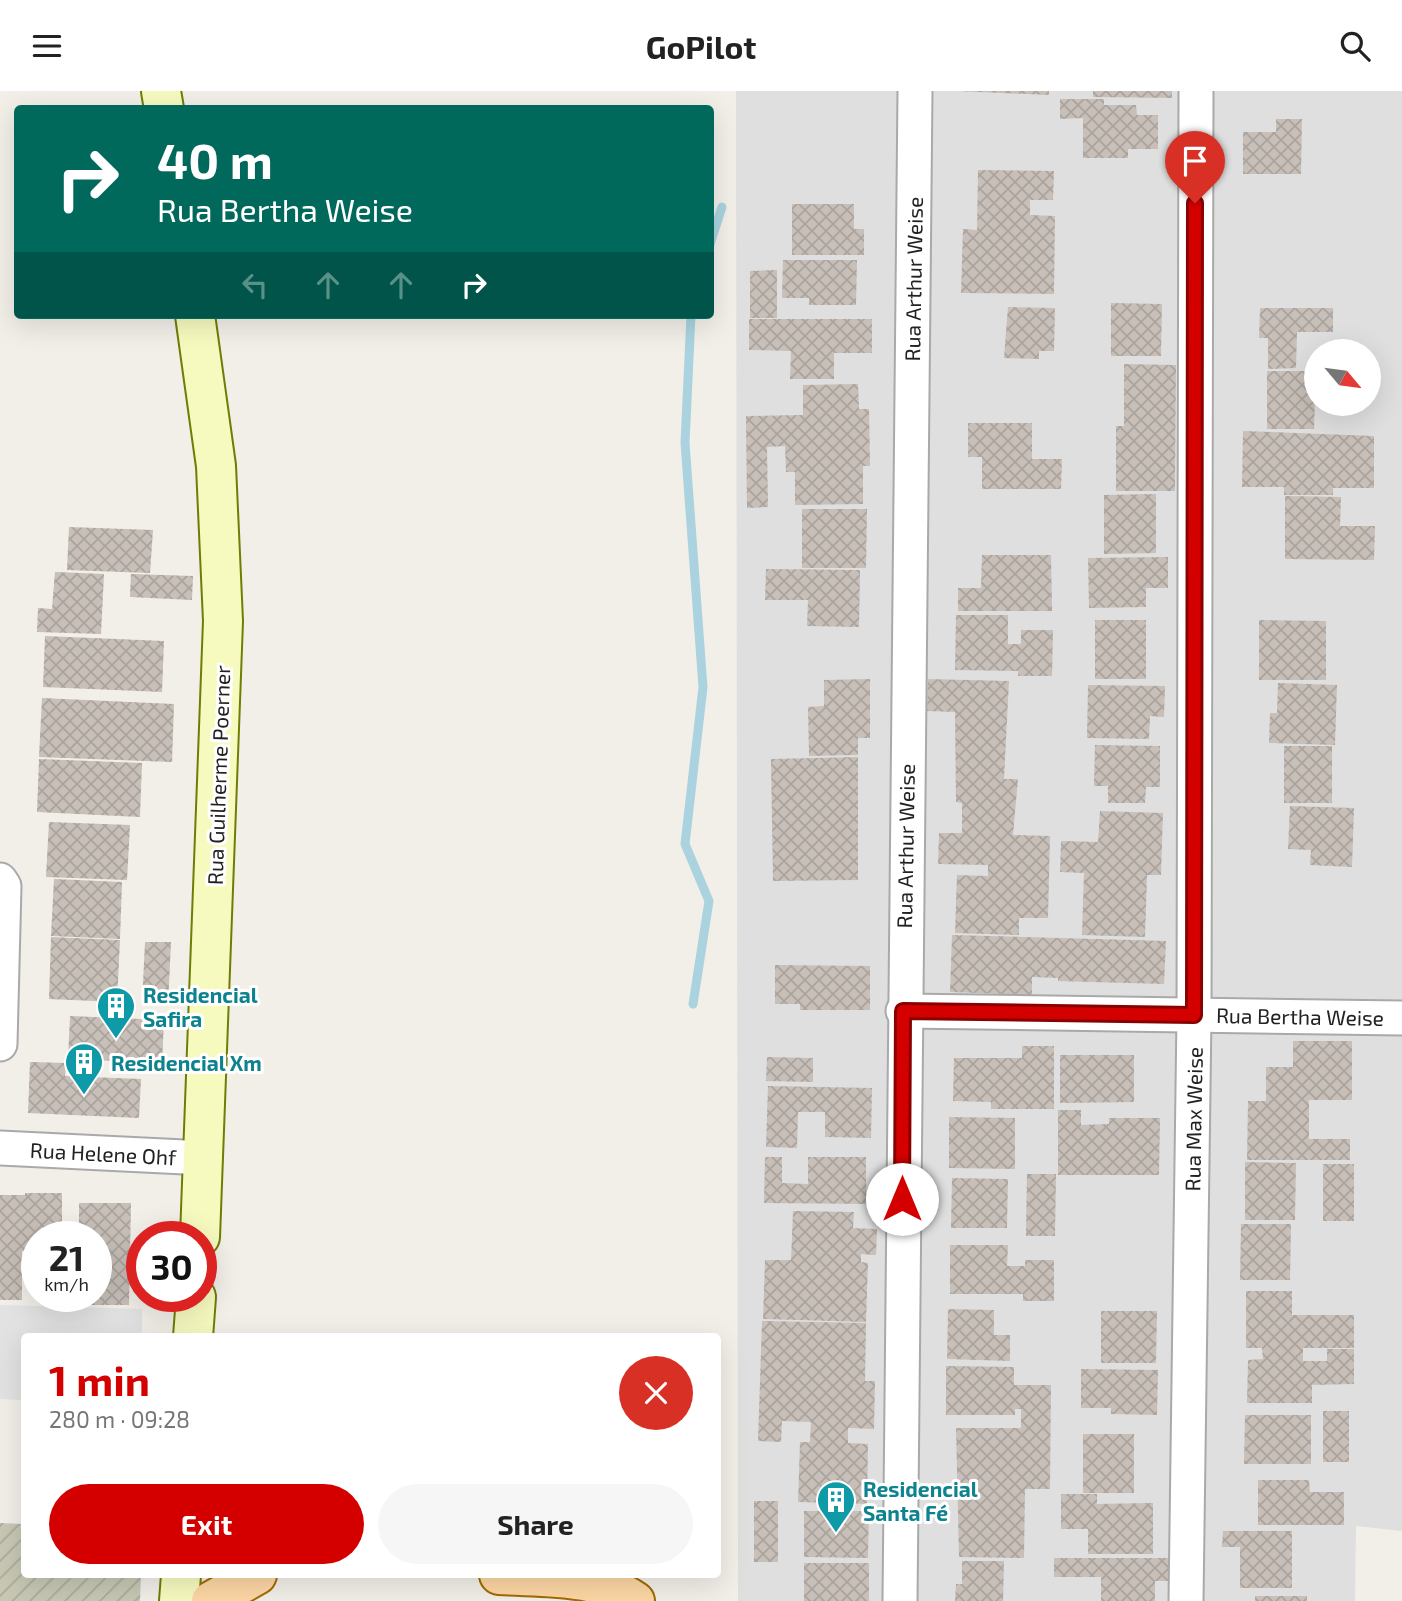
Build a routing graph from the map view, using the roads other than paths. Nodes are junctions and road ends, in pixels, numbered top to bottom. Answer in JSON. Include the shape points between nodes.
{"nodes":[{"id":1,"x":915,"y":91,"type":"edge"},
{"id":2,"x":1196,"y":91,"type":"edge"},
{"id":3,"x":196,"y":319,"type":"edge"},
{"id":4,"x":0,"y":880,"type":"edge"},
{"id":5,"x":903,"y":1011,"type":"junction"},
{"id":6,"x":1194,"y":1015,"type":"junction"},
{"id":7,"x":1402,"y":1018,"type":"edge"},
{"id":8,"x":0,"y":1044,"type":"edge"},
{"id":9,"x":0,"y":1148,"type":"edge"},
{"id":10,"x":205,"y":1158,"type":"junction"},
{"id":11,"x":201,"y":1221,"type":"edge"},
{"id":12,"x":195,"y":1312,"type":"edge"},
{"id":13,"x":193,"y":1333,"type":"edge"},
{"id":14,"x":181,"y":1578,"type":"edge"},
{"id":15,"x":252,"y":1578,"type":"edge"},
{"id":16,"x":544,"y":1578,"type":"edge"},
{"id":17,"x":179,"y":1601,"type":"edge"},
{"id":18,"x":211,"y":1601,"type":"edge"},
{"id":19,"x":635,"y":1601,"type":"edge"},
{"id":20,"x":900,"y":1601,"type":"edge"},
{"id":21,"x":1185,"y":1601,"type":"edge"}],
"edges":[{"from":1,"to":5,"type":"street","name":"Rua Arthur Weise"},
{"from":2,"to":6,"type":"street","name":"Rua Max Weise"},
{"from":3,"to":10,"type":"street","name":"Rua Guilherme Poerner","via":[[216,466],[223,621]]},
{"from":4,"to":8,"type":"street","via":[[4,885]]},
{"from":5,"to":6,"type":"street","name":"Rua Bertha Weise"},
{"from":5,"to":20,"type":"street","name":"Rua Arthur Weise"},
{"from":6,"to":7,"type":"street","name":"Rua Bertha Weise"},
{"from":6,"to":21,"type":"street","name":"Rua Max Weise"},
{"from":9,"to":10,"type":"street","name":"Rua Helene Ohf"},
{"from":10,"to":11,"type":"street","name":"Rua Guilherme Poerner"},
{"from":12,"to":13,"type":"street"},
{"from":14,"to":17,"type":"street"},
{"from":15,"to":18,"type":"main road"},
{"from":16,"to":19,"type":"main road","via":[[590,1581]]}]}
